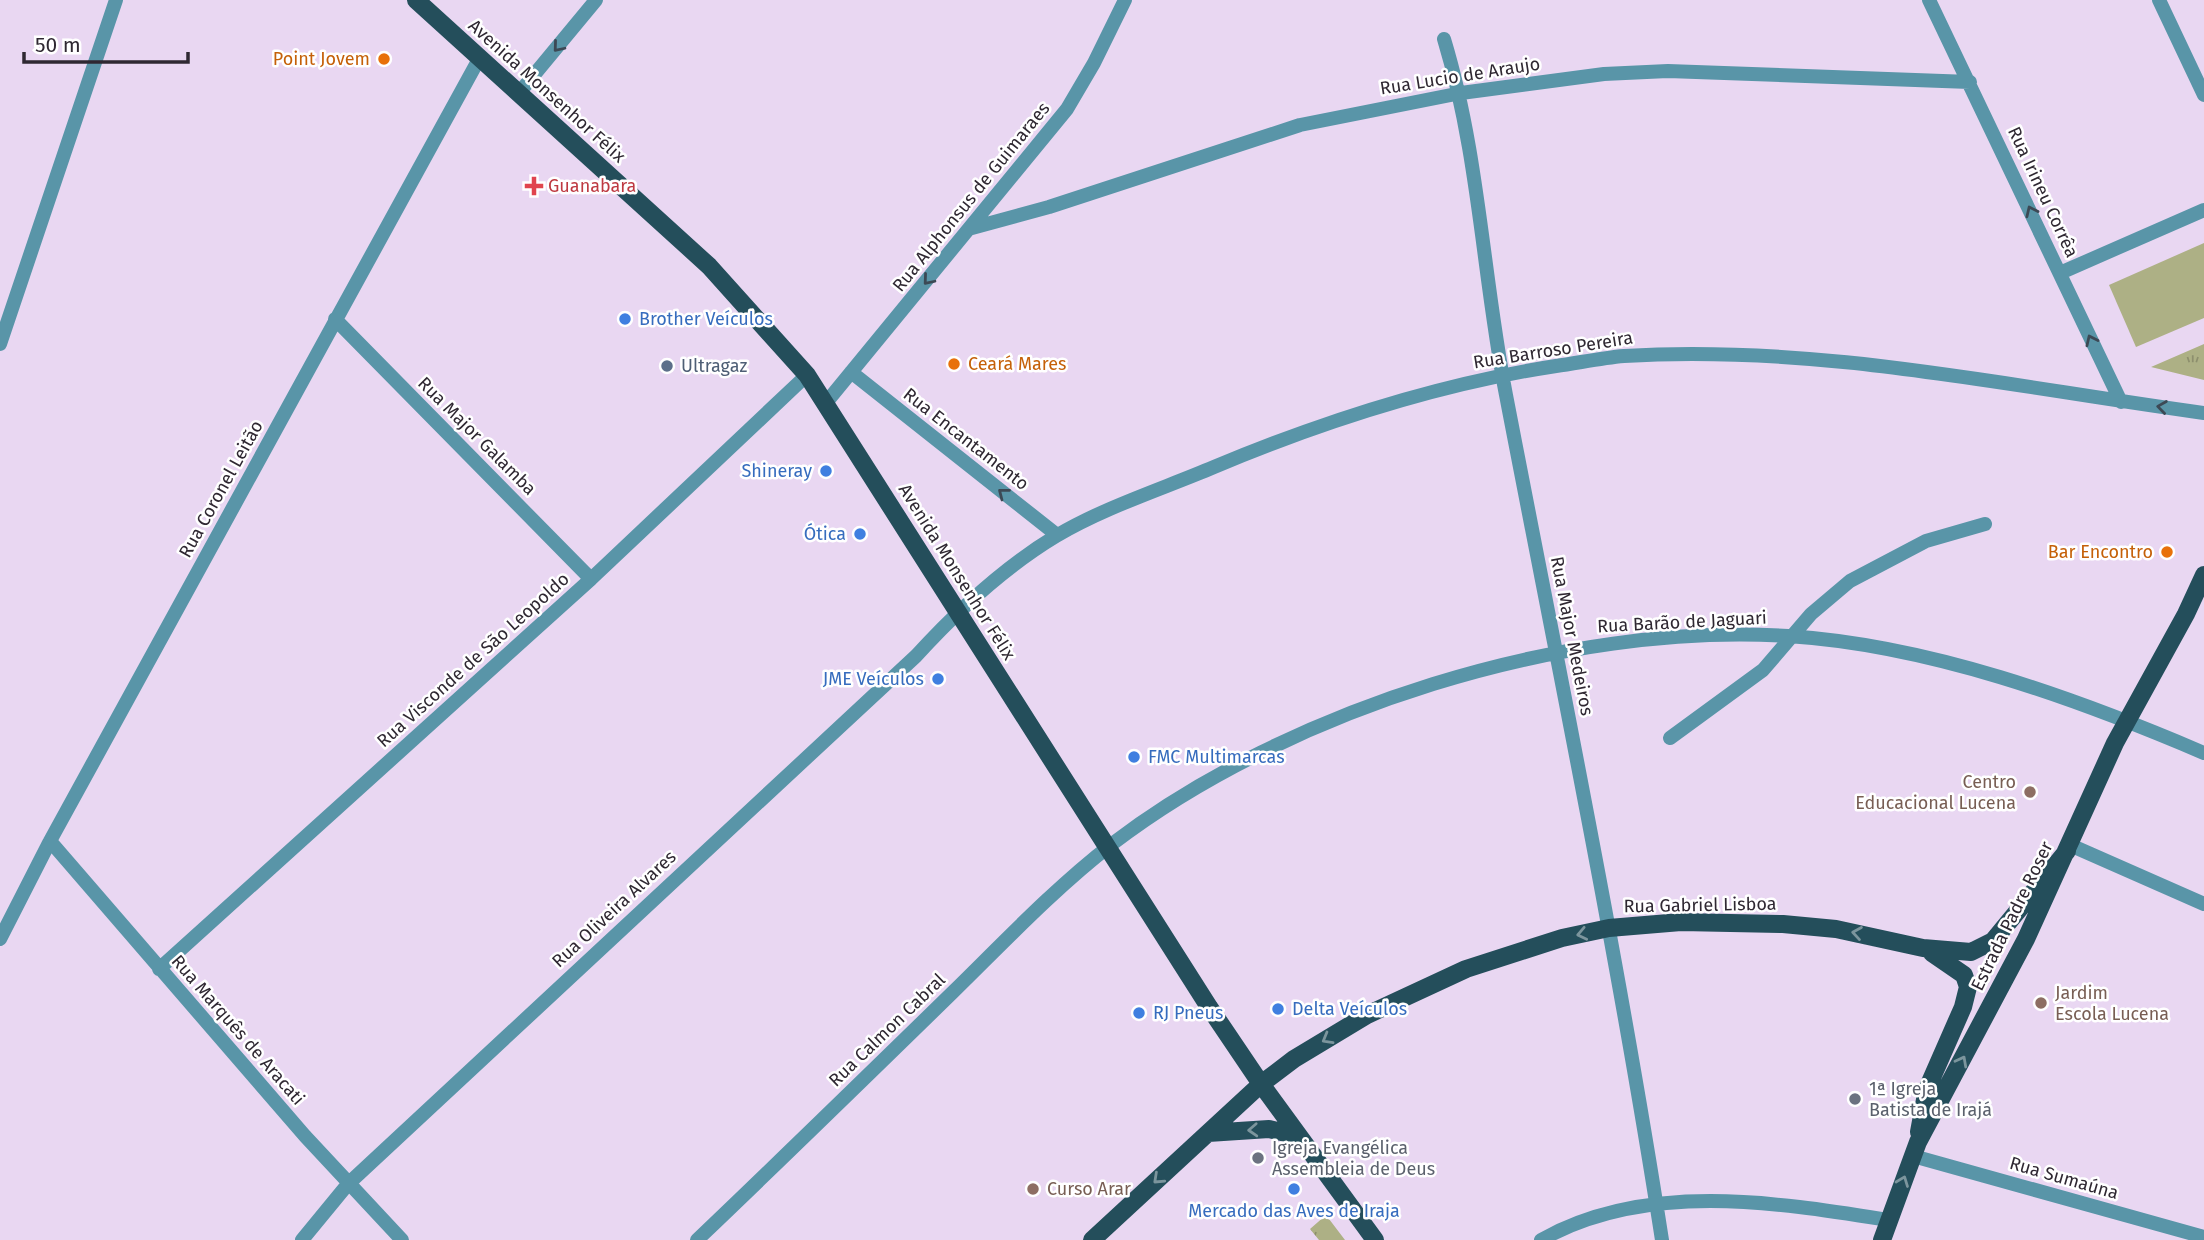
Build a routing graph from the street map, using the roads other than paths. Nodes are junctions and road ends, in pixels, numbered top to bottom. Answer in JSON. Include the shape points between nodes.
{"nodes":[{"id":1,"x":116,"y":0,"type":"edge"},
{"id":2,"x":416,"y":0,"type":"edge"},
{"id":3,"x":596,"y":0,"type":"edge"},
{"id":4,"x":1125,"y":0,"type":"edge"},
{"id":5,"x":1929,"y":0,"type":"edge"},
{"id":6,"x":2159,"y":0,"type":"edge"},
{"id":7,"x":1444,"y":39,"type":"dead end"},
{"id":8,"x":479,"y":60,"type":"junction"},
{"id":9,"x":1970,"y":82,"type":"junction"},
{"id":10,"x":519,"y":93,"type":"junction"},
{"id":11,"x":1461,"y":93,"type":"junction"},
{"id":12,"x":2204,"y":95,"type":"edge"},
{"id":13,"x":2204,"y":210,"type":"edge"},
{"id":14,"x":972,"y":228,"type":"junction"},
{"id":15,"x":2060,"y":273,"type":"junction"},
{"id":16,"x":335,"y":319,"type":"junction"},
{"id":17,"x":0,"y":344,"type":"edge"},
{"id":18,"x":852,"y":372,"type":"junction"},
{"id":19,"x":1502,"y":374,"type":"junction"},
{"id":20,"x":807,"y":375,"type":"junction"},
{"id":21,"x":2121,"y":402,"type":"junction"},
{"id":22,"x":825,"y":404,"type":"junction"},
{"id":23,"x":2204,"y":413,"type":"edge"},
{"id":24,"x":1985,"y":524,"type":"dead end"},
{"id":25,"x":1057,"y":536,"type":"junction"},
{"id":26,"x":2204,"y":575,"type":"edge"},
{"id":27,"x":591,"y":579,"type":"junction"},
{"id":28,"x":2204,"y":593,"type":"edge"},
{"id":29,"x":958,"y":611,"type":"junction"},
{"id":30,"x":2186,"y":614,"type":"junction"},
{"id":31,"x":1791,"y":636,"type":"junction"},
{"id":32,"x":1556,"y":652,"type":"junction"},
{"id":33,"x":2126,"y":720,"type":"junction"},
{"id":34,"x":1670,"y":738,"type":"dead end"},
{"id":35,"x":2204,"y":753,"type":"edge"},
{"id":36,"x":50,"y":841,"type":"junction"},
{"id":37,"x":2069,"y":848,"type":"junction"},
{"id":38,"x":1106,"y":849,"type":"junction"},
{"id":39,"x":2204,"y":904,"type":"edge"},
{"id":40,"x":1609,"y":928,"type":"junction"},
{"id":41,"x":0,"y":939,"type":"edge"},
{"id":42,"x":1923,"y":948,"type":"junction"},
{"id":43,"x":159,"y":969,"type":"junction"},
{"id":44,"x":1228,"y":1035,"type":"junction"},
{"id":45,"x":1261,"y":1084,"type":"junction"},
{"id":46,"x":1208,"y":1133,"type":"junction"},
{"id":47,"x":1298,"y":1136,"type":"junction"},
{"id":48,"x":1915,"y":1149,"type":"junction"},
{"id":49,"x":348,"y":1184,"type":"junction"},
{"id":50,"x":1656,"y":1203,"type":"junction"},
{"id":51,"x":1888,"y":1220,"type":"junction"},
{"id":52,"x":2204,"y":1237,"type":"edge"},
{"id":53,"x":302,"y":1240,"type":"edge"},
{"id":54,"x":402,"y":1240,"type":"edge"},
{"id":55,"x":697,"y":1240,"type":"edge"},
{"id":56,"x":1091,"y":1240,"type":"edge"},
{"id":57,"x":1375,"y":1240,"type":"edge"},
{"id":58,"x":1541,"y":1240,"type":"edge"},
{"id":59,"x":1662,"y":1240,"type":"edge"},
{"id":60,"x":1882,"y":1240,"type":"edge"}],
"edges":[{"from":1,"to":17,"type":"street"},
{"from":2,"to":8,"type":"main road","name":"Avenida Monsenhor Félix"},
{"from":3,"to":10,"type":"street","one_way":true},
{"from":4,"to":14,"type":"street","name":"Rua Alphonsus de Guimaraes","via":[[1067,109]]},
{"from":5,"to":9,"type":"street","name":"Rua Irineu Corrêa"},
{"from":6,"to":12,"type":"street"},
{"from":7,"to":11,"type":"street","name":"Rua Major Medeiros"},
{"from":8,"to":10,"type":"main road","name":"Avenida Monsenhor Félix"},
{"from":8,"to":16,"type":"street","name":"Rua Coronel Leitão"},
{"from":9,"to":11,"type":"street","name":"Rua Lucio de Araujo","via":[[1668,71],[1604,74]]},
{"from":15,"to":9,"type":"street","name":"Rua Irineu Corrêa","one_way":true},
{"from":10,"to":20,"type":"main road","name":"Avenida Monsenhor Félix","via":[[709,266]]},
{"from":11,"to":14,"type":"street","name":"Rua Lucio de Araujo","via":[[1300,125]]},
{"from":11,"to":19,"type":"street","name":"Rua Major Medeiros"},
{"from":13,"to":15,"type":"street"},
{"from":14,"to":18,"type":"street","name":"Rua Alphonsus de Guimaraes","one_way":true},
{"from":21,"to":15,"type":"street","name":"Rua Irineu Corrêa","one_way":true},
{"from":16,"to":27,"type":"street","name":"Rua Major Galamba"},
{"from":16,"to":36,"type":"street","name":"Rua Coronel Leitão"},
{"from":18,"to":22,"type":"street","name":"Rua Alphonsus de Guimaraes"},
{"from":25,"to":18,"type":"street","name":"Rua Encantamento","one_way":true},
{"from":19,"to":21,"type":"street","name":"Rua Barroso Pereira","via":[[1621,356],[1825,358]]},
{"from":19,"to":25,"type":"street","name":"Rua Barroso Pereira","via":[[1292,434]]},
{"from":19,"to":32,"type":"street","name":"Rua Major Medeiros"},
{"from":20,"to":22,"type":"main road","name":"Avenida Monsenhor Félix"},
{"from":20,"to":27,"type":"street","name":"Rua Visconde de São Leopoldo"},
{"from":23,"to":21,"type":"street","name":"Rua Barroso Pereira","one_way":true},
{"from":22,"to":29,"type":"main road","name":"Avenida Monsenhor Félix"},
{"from":24,"to":31,"type":"street","via":[[1926,541],[1850,582]]},
{"from":25,"to":29,"type":"street","name":"Rua Barroso Pereira","via":[[994,579]]},
{"from":26,"to":30,"type":"main road","name":"Estrada Padre Roser"},
{"from":27,"to":43,"type":"street","name":"Rua Visconde de São Leopoldo"},
{"from":28,"to":30,"type":"main road","name":"Estrada Padre Roser"},
{"from":29,"to":38,"type":"main road","name":"Avenida Monsenhor Félix"},
{"from":29,"to":49,"type":"street","name":"Rua Oliveira Alvares","via":[[916,656]]},
{"from":30,"to":33,"type":"main road","name":"Estrada Padre Roser"},
{"from":31,"to":32,"type":"street","name":"Rua Barão de Jaguari","via":[[1688,638]]},
{"from":31,"to":33,"type":"street","name":"Rua Barão de Jaguari","via":[[1875,648],[1977,672]]},
{"from":31,"to":34,"type":"street","via":[[1763,670]]},
{"from":32,"to":38,"type":"street","name":"Rua Barão de Jaguari","via":[[1415,691],[1285,742],[1200,784]]},
{"from":32,"to":40,"type":"street","name":"Rua Major Medeiros"},
{"from":33,"to":35,"type":"street","name":"Rua Barão de Jaguari"},
{"from":33,"to":37,"type":"main road","name":"Estrada Padre Roser"},
{"from":36,"to":41,"type":"street","name":"Rua Coronel Leitão"},
{"from":36,"to":43,"type":"street","name":"Rua Marquês de Aracati"},
{"from":37,"to":39,"type":"street"},
{"from":37,"to":42,"type":"main road","name":"Rua Gabriel Lisboa","via":[[1993,941],[1961,953]]},
{"from":48,"to":37,"type":"main road","name":"Estrada Padre Roser","one_way":true},
{"from":38,"to":44,"type":"main road","name":"Avenida Monsenhor Félix"},
{"from":38,"to":55,"type":"street","name":"Rua Calmon Cabral","via":[[1032,914]]},
{"from":42,"to":40,"type":"main road","name":"Rua Gabriel Lisboa","one_way":true,"via":[[1868,934],[1783,925],[1681,922]]},
{"from":40,"to":45,"type":"main road","name":"Rua Gabriel Lisboa","one_way":true,"via":[[1516,950],[1419,989],[1310,1049]]},
{"from":40,"to":50,"type":"street","name":"Rua Major Medeiros"},
{"from":42,"to":48,"type":"main road","name":"Rua Gabriel Lisboa","via":[[1955,967],[1968,987],[1927,1089]]},
{"from":43,"to":49,"type":"street","name":"Rua Marquês de Aracati"},
{"from":44,"to":45,"type":"main road","name":"Avenida Monsenhor Félix"},
{"from":44,"to":46,"type":"main road","via":[[1229,1050],[1254,1086]]},
{"from":45,"to":46,"type":"main road","name":"Rua Gabriel Lisboa"},
{"from":45,"to":47,"type":"main road","name":"Avenida Monsenhor Félix"},
{"from":47,"to":46,"type":"main road","one_way":true,"via":[[1269,1129]]},
{"from":46,"to":56,"type":"main road","one_way":true},
{"from":47,"to":57,"type":"main road","name":"Avenida Monsenhor Félix"},
{"from":51,"to":48,"type":"main road","name":"Estrada Padre Roser","one_way":true},
{"from":48,"to":52,"type":"street","name":"Rua Sumaúna"},
{"from":49,"to":53,"type":"street","name":"Rua Oliveira Alvares"},
{"from":49,"to":54,"type":"street","name":"Rua Marquês de Aracati"},
{"from":50,"to":51,"type":"street","via":[[1790,1206]]},
{"from":50,"to":58,"type":"street","via":[[1609,1212]]},
{"from":50,"to":59,"type":"street","name":"Rua Major Medeiros"},
{"from":51,"to":60,"type":"main road","name":"Estrada Padre Roser"}]}
